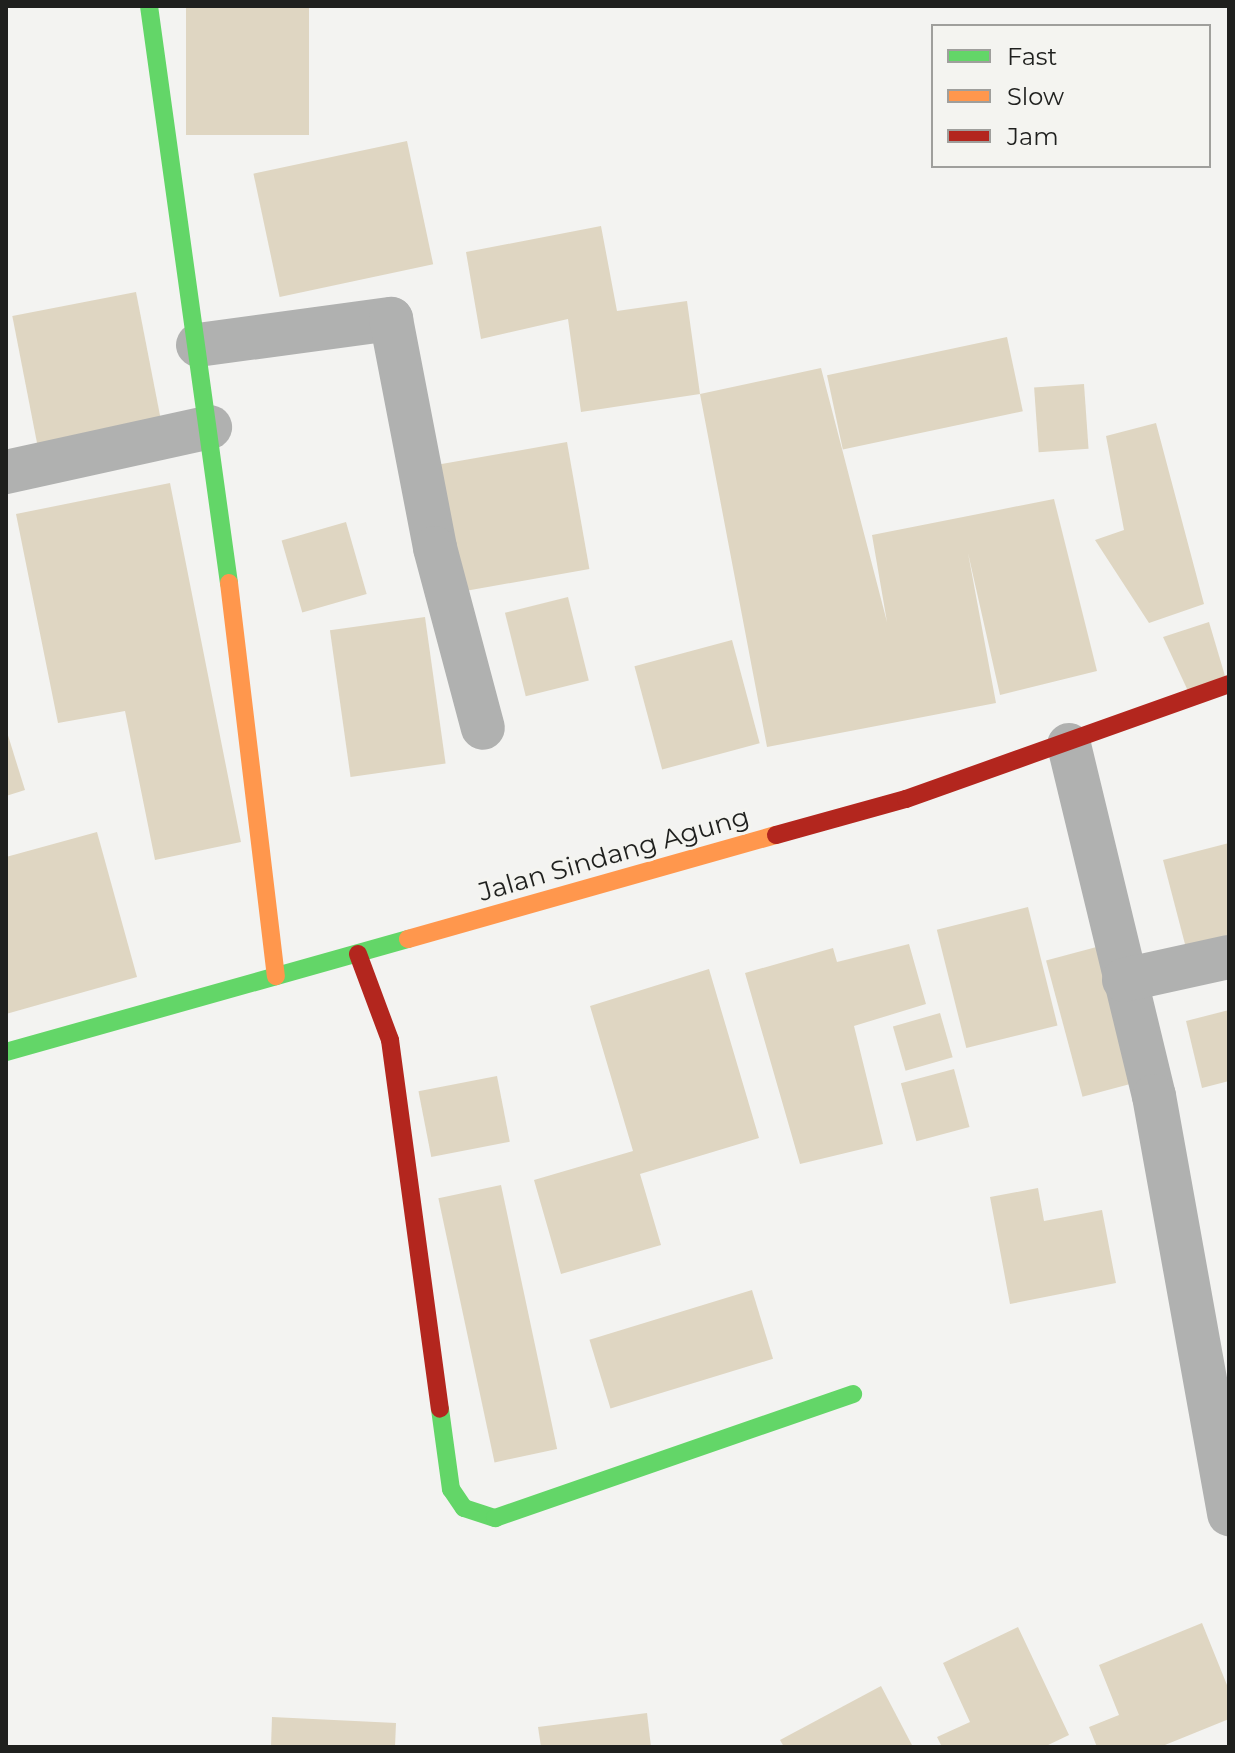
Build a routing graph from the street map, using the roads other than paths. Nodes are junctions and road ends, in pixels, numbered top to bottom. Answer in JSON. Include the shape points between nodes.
{"nodes":[{"id":1,"x":149,"y":6,"type":"edge"},
{"id":2,"x":198,"y":345,"type":"junction"},
{"id":3,"x":210,"y":427,"type":"junction"},
{"id":4,"x":6,"y":472,"type":"edge"},
{"id":5,"x":1229,"y":684,"type":"edge"},
{"id":6,"x":483,"y":728,"type":"dead end"},
{"id":7,"x":1069,"y":745,"type":"junction"},
{"id":8,"x":358,"y":954,"type":"junction"},
{"id":9,"x":1229,"y":957,"type":"edge"},
{"id":10,"x":276,"y":976,"type":"junction"},
{"id":11,"x":1124,"y":980,"type":"junction"},
{"id":12,"x":6,"y":1052,"type":"edge"},
{"id":13,"x":853,"y":1394,"type":"dead end"},
{"id":14,"x":1229,"y":1514,"type":"edge"}],
"edges":[{"from":1,"to":2,"type":"street"},
{"from":2,"to":3,"type":"street"},
{"from":2,"to":6,"type":"street","via":[[391,319],[435,548]]},
{"from":3,"to":4,"type":"street"},
{"from":3,"to":10,"type":"street"},
{"from":5,"to":7,"type":"street","name":"Jalan Sindang Agung"},
{"from":7,"to":8,"type":"street","name":"Jalan Sindang Agung","via":[[906,799]]},
{"from":7,"to":11,"type":"street"},
{"from":8,"to":10,"type":"street","name":"Jalan Sindang Agung"},
{"from":8,"to":13,"type":"street","via":[[390,1040],[451,1489],[464,1508],[495,1518]]},
{"from":9,"to":11,"type":"street"},
{"from":10,"to":12,"type":"street","name":"Jalan Sindang Agung"},
{"from":11,"to":14,"type":"street","via":[[1154,1096]]}]}
